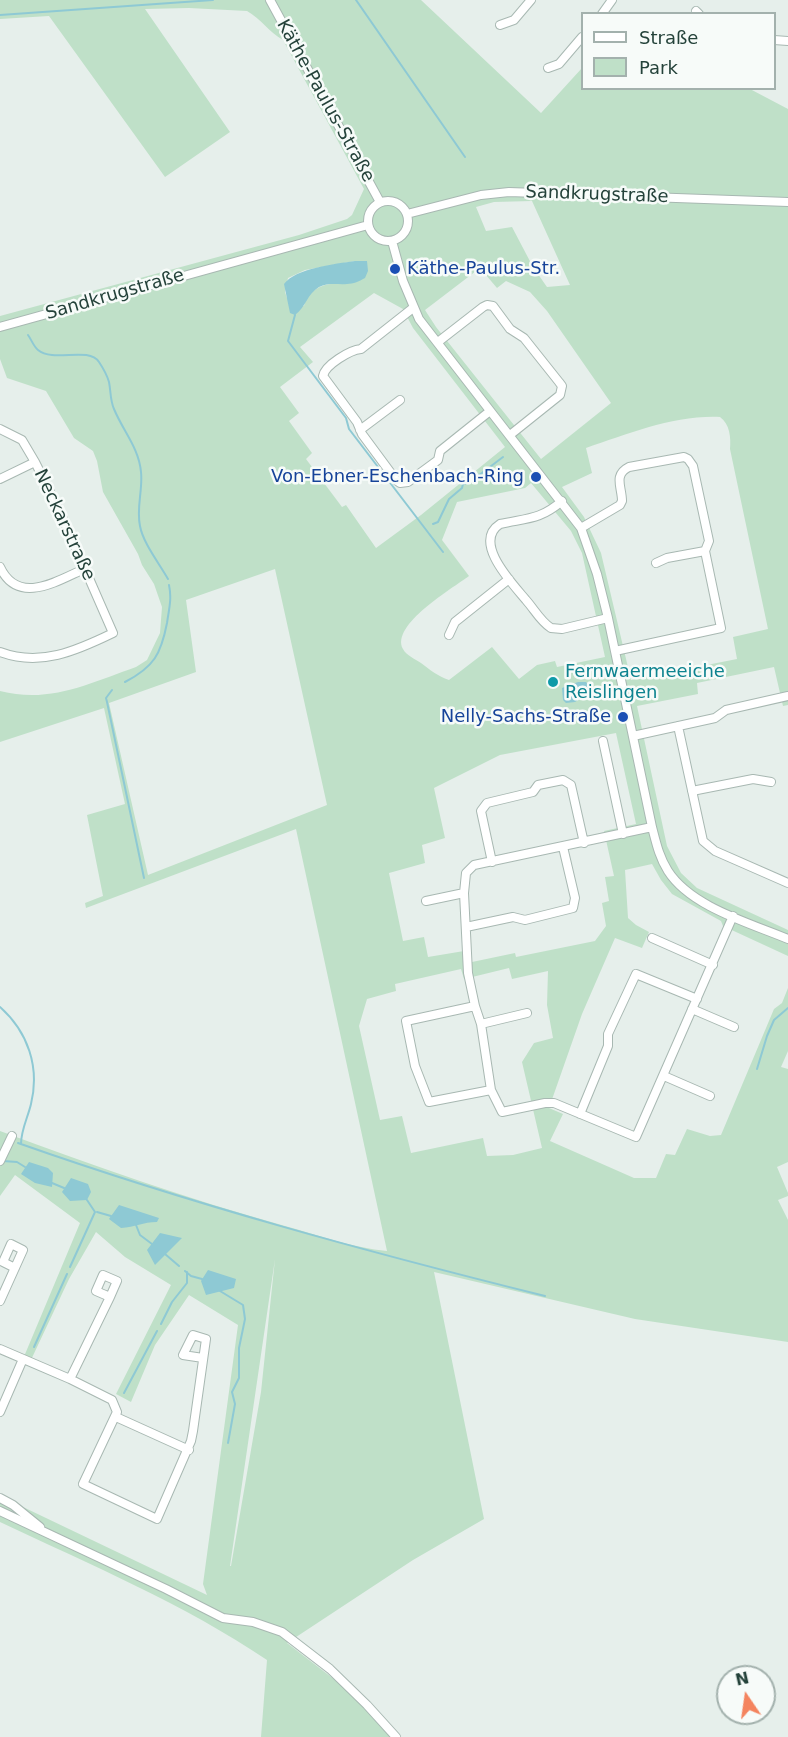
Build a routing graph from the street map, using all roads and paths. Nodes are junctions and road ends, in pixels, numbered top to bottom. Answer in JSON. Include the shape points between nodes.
{"nodes":[{"id":1,"x":531,"y":0,"type":"edge"},
{"id":2,"x":613,"y":0,"type":"edge"},
{"id":3,"x":270,"y":1,"type":"edge"},
{"id":4,"x":604,"y":12,"type":"edge"},
{"id":5,"x":500,"y":25,"type":"dead end"},
{"id":6,"x":581,"y":38,"type":"edge"},
{"id":7,"x":548,"y":68,"type":"dead end"},
{"id":8,"x":380,"y":202,"type":"junction"},
{"id":9,"x":788,"y":202,"type":"edge"},
{"id":10,"x":408,"y":214,"type":"junction"},
{"id":11,"x":368,"y":225,"type":"junction"},
{"id":12,"x":392,"y":241,"type":"junction"},
{"id":13,"x":413,"y":308,"type":"junction"},
{"id":14,"x":0,"y":327,"type":"edge"},
{"id":15,"x":438,"y":342,"type":"junction"},
{"id":16,"x":400,"y":400,"type":"dead end"},
{"id":17,"x":490,"y":411,"type":"junction"},
{"id":18,"x":0,"y":429,"type":"edge"},
{"id":19,"x":360,"y":430,"type":"junction"},
{"id":20,"x":510,"y":435,"type":"junction"},
{"id":21,"x":35,"y":462,"type":"junction"},
{"id":22,"x":0,"y":479,"type":"edge"},
{"id":23,"x":562,"y":501,"type":"junction"},
{"id":24,"x":581,"y":528,"type":"junction"},
{"id":25,"x":705,"y":550,"type":"junction"},
{"id":26,"x":656,"y":563,"type":"dead end"},
{"id":27,"x":0,"y":567,"type":"edge"},
{"id":28,"x":84,"y":569,"type":"junction"},
{"id":29,"x":509,"y":579,"type":"junction"},
{"id":30,"x":608,"y":618,"type":"junction"},
{"id":31,"x":449,"y":635,"type":"dead end"},
{"id":32,"x":615,"y":651,"type":"junction"},
{"id":33,"x":0,"y":652,"type":"edge"},
{"id":34,"x":788,"y":696,"type":"edge"},
{"id":35,"x":678,"y":726,"type":"junction"},
{"id":36,"x":633,"y":736,"type":"junction"},
{"id":37,"x":603,"y":741,"type":"dead end"},
{"id":38,"x":771,"y":782,"type":"dead end"},
{"id":39,"x":692,"y":791,"type":"junction"},
{"id":40,"x":652,"y":827,"type":"junction"},
{"id":41,"x":623,"y":834,"type":"junction"},
{"id":42,"x":584,"y":843,"type":"junction"},
{"id":43,"x":563,"y":847,"type":"junction"},
{"id":44,"x":492,"y":862,"type":"junction"},
{"id":45,"x":788,"y":883,"type":"edge"},
{"id":46,"x":464,"y":893,"type":"junction"},
{"id":47,"x":426,"y":901,"type":"dead end"},
{"id":48,"x":733,"y":916,"type":"junction"},
{"id":49,"x":466,"y":927,"type":"junction"},
{"id":50,"x":652,"y":938,"type":"dead end"},
{"id":51,"x":788,"y":938,"type":"edge"},
{"id":52,"x":713,"y":965,"type":"junction"},
{"id":53,"x":697,"y":999,"type":"junction"},
{"id":54,"x":475,"y":1006,"type":"junction"},
{"id":55,"x":692,"y":1009,"type":"junction"},
{"id":56,"x":527,"y":1013,"type":"dead end"},
{"id":57,"x":482,"y":1024,"type":"junction"},
{"id":58,"x":734,"y":1027,"type":"dead end"},
{"id":59,"x":664,"y":1076,"type":"junction"},
{"id":60,"x":492,"y":1090,"type":"junction"},
{"id":61,"x":710,"y":1096,"type":"dead end"},
{"id":62,"x":580,"y":1114,"type":"junction"},
{"id":63,"x":12,"y":1136,"type":"dead end"},
{"id":64,"x":1,"y":1160,"type":"edge"},
{"id":65,"x":15,"y":1268,"type":"dead end"},
{"id":66,"x":110,"y":1297,"type":"dead end"},
{"id":67,"x":0,"y":1301,"type":"edge"},
{"id":68,"x":0,"y":1349,"type":"edge"},
{"id":69,"x":203,"y":1358,"type":"dead end"},
{"id":70,"x":23,"y":1359,"type":"junction"},
{"id":71,"x":70,"y":1379,"type":"junction"},
{"id":72,"x":0,"y":1412,"type":"edge"},
{"id":73,"x":116,"y":1417,"type":"junction"},
{"id":74,"x":189,"y":1450,"type":"junction"},
{"id":75,"x":0,"y":1497,"type":"edge"},
{"id":76,"x":0,"y":1511,"type":"edge"},
{"id":77,"x":59,"y":1539,"type":"junction"},
{"id":78,"x":396,"y":1737,"type":"edge"}],
"edges":[{"from":1,"to":5,"type":"street","via":[[514,20]]},
{"from":2,"to":4,"type":"street"},
{"from":3,"to":8,"type":"street","name":"Käthe-Paulus-Straße"},
{"from":6,"to":7,"type":"street","via":[[559,64]]},
{"from":8,"to":10,"type":"street","via":[[395,201]]},
{"from":8,"to":11,"type":"street","via":[[370,211]]},
{"from":9,"to":10,"type":"street","name":"Sandkrugstraße","via":[[509,192]]},
{"from":10,"to":12,"type":"street","via":[[407,230]]},
{"from":11,"to":12,"type":"street","via":[[375,236]]},
{"from":11,"to":14,"type":"street","name":"Sandkrugstraße"},
{"from":12,"to":13,"type":"street"},
{"from":13,"to":15,"type":"street"},
{"from":13,"to":19,"type":"street","via":[[324,372],[326,381]]},
{"from":15,"to":17,"type":"street"},
{"from":15,"to":20,"type":"street","via":[[490,305],[552,373],[562,386],[560,395]]},
{"from":16,"to":19,"type":"street"},
{"from":17,"to":19,"type":"street","via":[[440,451],[438,460],[403,483],[396,480]]},
{"from":17,"to":20,"type":"street"},
{"from":18,"to":21,"type":"street","name":"Neckarstraße","via":[[21,440]]},
{"from":20,"to":23,"type":"street"},
{"from":21,"to":22,"type":"street"},
{"from":21,"to":28,"type":"street","name":"Neckarstraße"},
{"from":23,"to":24,"type":"street"},
{"from":23,"to":29,"type":"street","via":[[548,513],[500,524],[491,531],[496,562]]},
{"from":24,"to":25,"type":"street","via":[[620,505],[618,479],[623,470],[684,457],[693,466],[709,541]]},
{"from":24,"to":30,"type":"street"},
{"from":25,"to":26,"type":"street"},
{"from":25,"to":32,"type":"street","via":[[721,628]]},
{"from":27,"to":28,"type":"street","via":[[14,584],[31,590]]},
{"from":28,"to":33,"type":"street","name":"Neckarstraße","via":[[113,633],[74,652],[44,659],[15,658]]},
{"from":29,"to":30,"type":"street","via":[[551,628]]},
{"from":29,"to":31,"type":"street","via":[[455,622]]},
{"from":30,"to":32,"type":"street"},
{"from":32,"to":36,"type":"street"},
{"from":34,"to":35,"type":"street"},
{"from":35,"to":36,"type":"street"},
{"from":35,"to":39,"type":"street"},
{"from":36,"to":40,"type":"street"},
{"from":37,"to":41,"type":"street"},
{"from":38,"to":39,"type":"street","via":[[753,779]]},
{"from":39,"to":45,"type":"street","via":[[700,835],[708,846]]},
{"from":40,"to":41,"type":"street"},
{"from":40,"to":48,"type":"street","via":[[660,857],[675,880],[697,898]]},
{"from":41,"to":42,"type":"street"},
{"from":42,"to":43,"type":"street"},
{"from":42,"to":44,"type":"street","via":[[571,785],[563,780],[538,785],[533,792],[487,803],[481,811]]},
{"from":43,"to":44,"type":"street"},
{"from":43,"to":49,"type":"street","via":[[573,908],[525,920],[513,917]]},
{"from":44,"to":46,"type":"street","via":[[469,869]]},
{"from":46,"to":47,"type":"street"},
{"from":46,"to":49,"type":"street"},
{"from":48,"to":51,"type":"street"},
{"from":48,"to":52,"type":"street"},
{"from":49,"to":54,"type":"street","via":[[468,973]]},
{"from":50,"to":52,"type":"street"},
{"from":52,"to":53,"type":"street"},
{"from":53,"to":55,"type":"street"},
{"from":53,"to":62,"type":"street","via":[[636,974],[608,1034],[608,1046]]},
{"from":54,"to":57,"type":"street"},
{"from":54,"to":60,"type":"street","via":[[406,1021],[415,1066],[429,1102]]},
{"from":55,"to":58,"type":"street"},
{"from":55,"to":59,"type":"street"},
{"from":56,"to":57,"type":"street"},
{"from":57,"to":60,"type":"street"},
{"from":59,"to":61,"type":"street"},
{"from":59,"to":62,"type":"street","via":[[636,1137]]},
{"from":60,"to":62,"type":"street","via":[[502,1112],[549,1103]]},
{"from":63,"to":64,"type":"street"},
{"from":65,"to":67,"type":"street"},
{"from":66,"to":71,"type":"street"},
{"from":68,"to":70,"type":"street"},
{"from":69,"to":74,"type":"street"},
{"from":70,"to":71,"type":"street"},
{"from":70,"to":72,"type":"street"},
{"from":71,"to":73,"type":"street","via":[[112,1400]]},
{"from":73,"to":74,"type":"street"},
{"from":73,"to":74,"type":"street","via":[[83,1484],[141,1512],[157,1519]]},
{"from":75,"to":77,"type":"street"},
{"from":76,"to":77,"type":"street"},
{"from":77,"to":78,"type":"street","via":[[222,1618],[253,1622],[282,1632],[330,1669]]}]}
